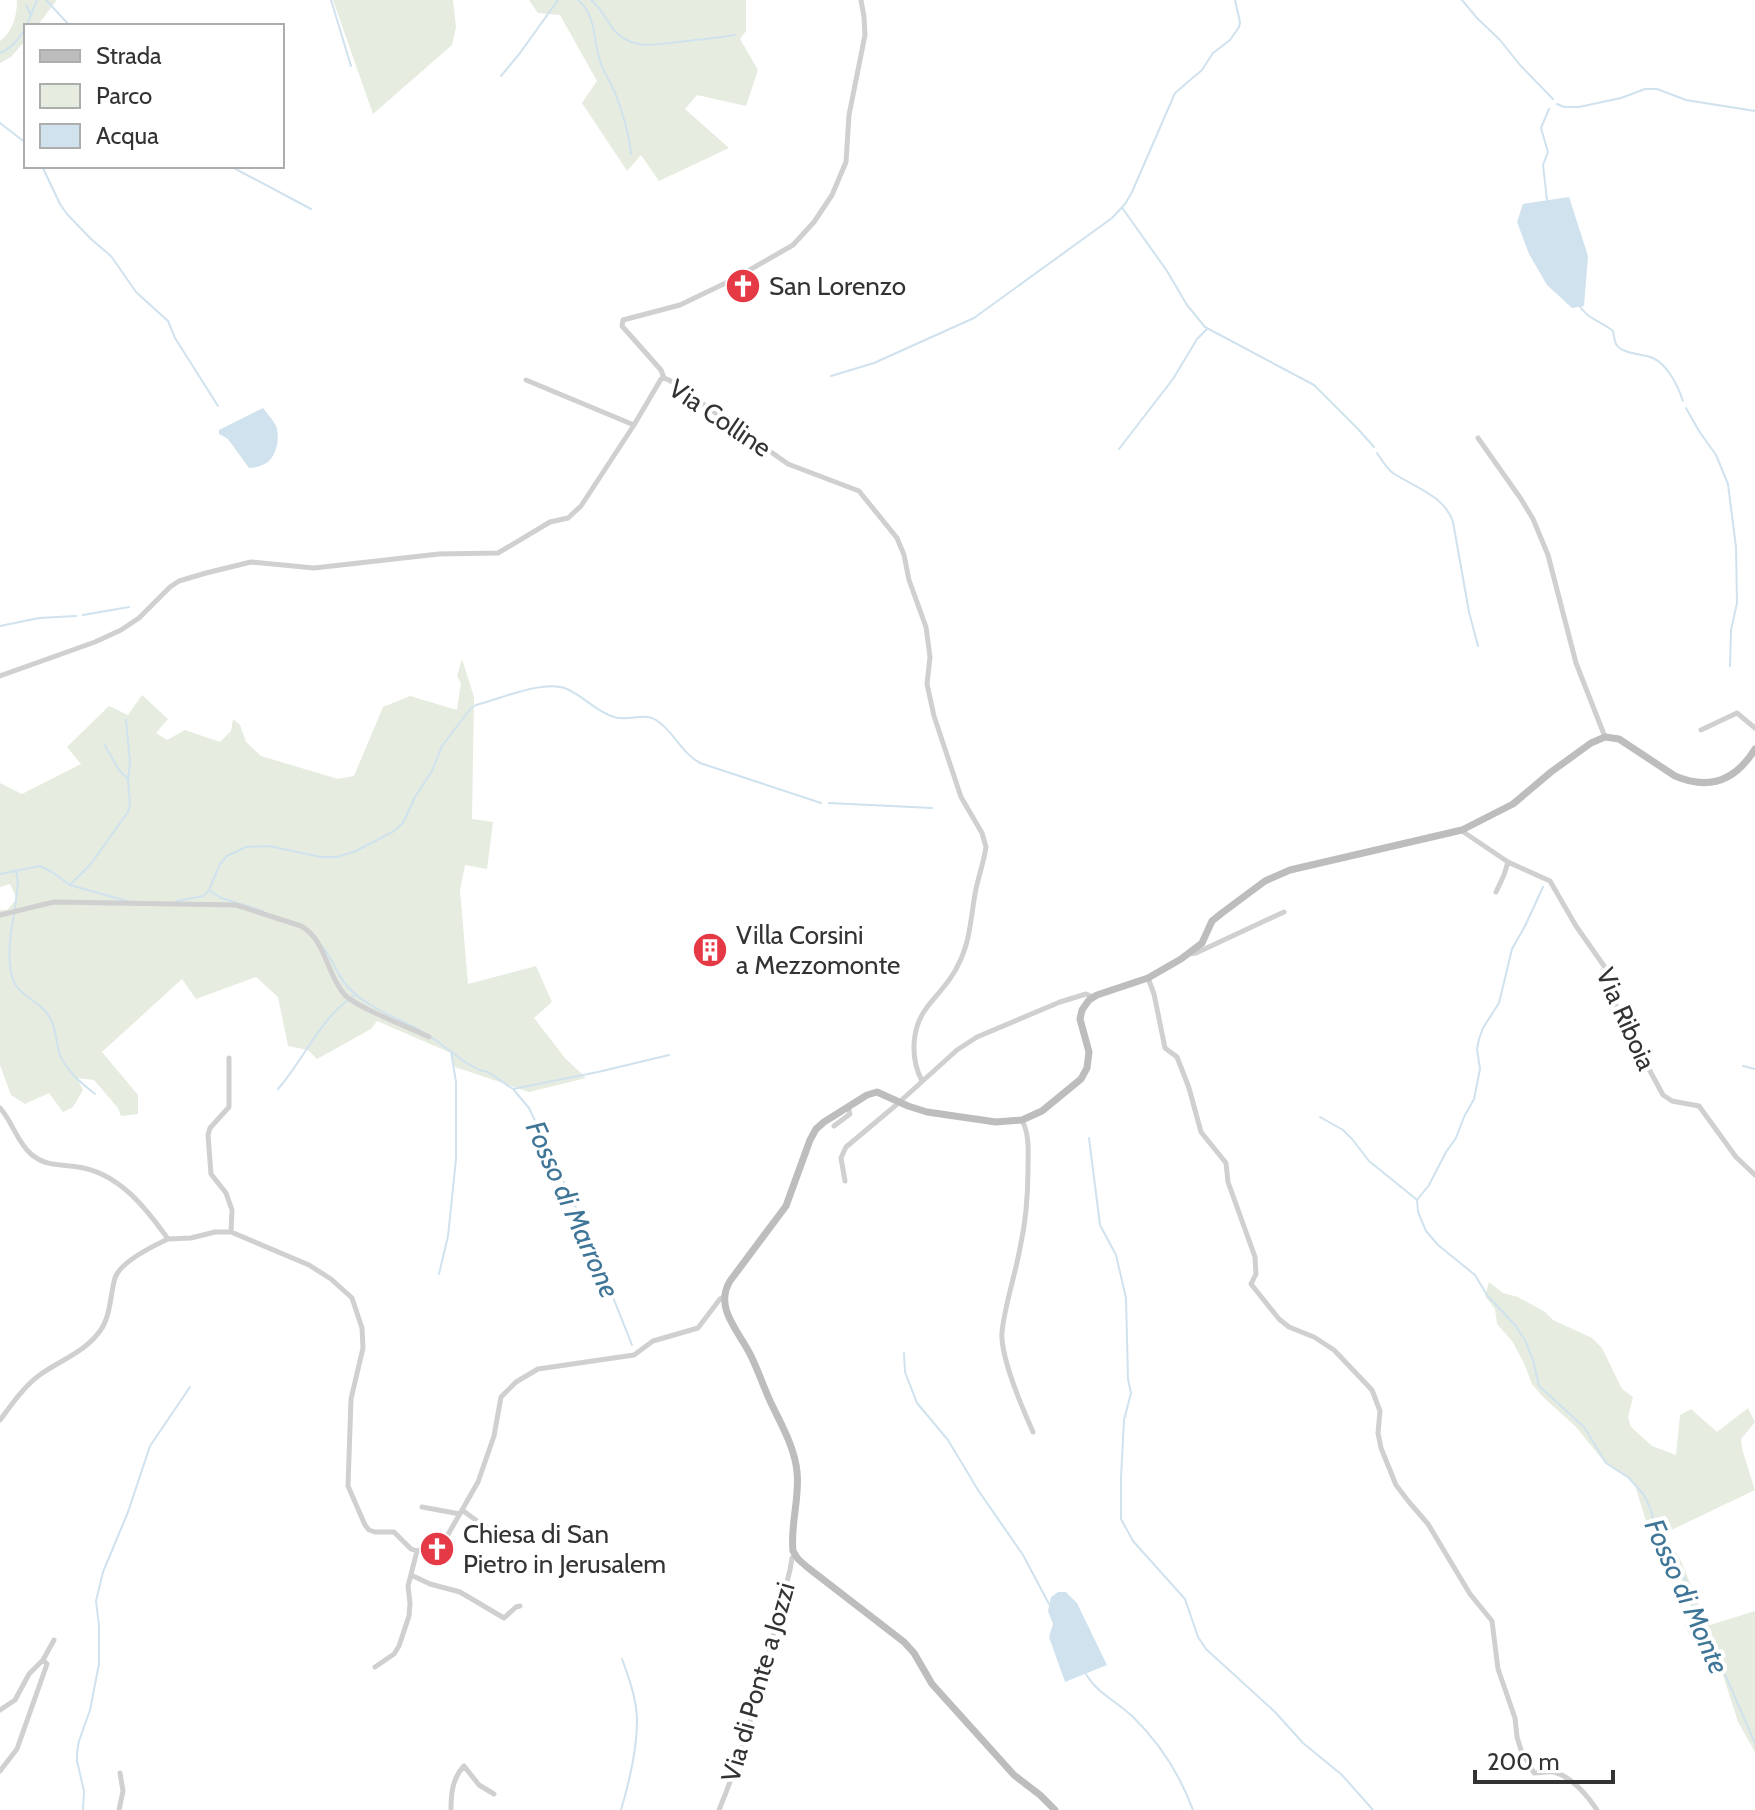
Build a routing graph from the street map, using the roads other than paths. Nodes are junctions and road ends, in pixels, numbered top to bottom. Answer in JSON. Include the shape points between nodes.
{"nodes":[{"id":1,"x":861,"y":0,"type":"edge"},
{"id":2,"x":664,"y":378,"type":"junction"},
{"id":3,"x":526,"y":380,"type":"dead end"},
{"id":4,"x":634,"y":425,"type":"junction"},
{"id":5,"x":1478,"y":438,"type":"dead end"},
{"id":6,"x":0,"y":676,"type":"edge"},
{"id":7,"x":1755,"y":728,"type":"edge"},
{"id":8,"x":1701,"y":730,"type":"dead end"},
{"id":9,"x":1605,"y":737,"type":"junction"},
{"id":10,"x":1755,"y":749,"type":"edge"},
{"id":11,"x":1462,"y":830,"type":"junction"},
{"id":12,"x":1508,"y":862,"type":"junction"},
{"id":13,"x":1496,"y":892,"type":"dead end"},
{"id":14,"x":1284,"y":912,"type":"dead end"},
{"id":15,"x":0,"y":915,"type":"edge"},
{"id":16,"x":1189,"y":954,"type":"junction"},
{"id":17,"x":1148,"y":978,"type":"junction"},
{"id":18,"x":1093,"y":997,"type":"junction"},
{"id":19,"x":429,"y":1037,"type":"dead end"},
{"id":20,"x":229,"y":1058,"type":"dead end"},
{"id":21,"x":922,"y":1081,"type":"junction"},
{"id":22,"x":899,"y":1102,"type":"junction"},
{"id":23,"x":848,"y":1107,"type":"junction"},
{"id":24,"x":0,"y":1108,"type":"edge"},
{"id":25,"x":1022,"y":1120,"type":"junction"},
{"id":26,"x":834,"y":1126,"type":"dead end"},
{"id":27,"x":1755,"y":1175,"type":"edge"},
{"id":28,"x":845,"y":1181,"type":"dead end"},
{"id":29,"x":231,"y":1232,"type":"junction"},
{"id":30,"x":168,"y":1239,"type":"junction"},
{"id":31,"x":724,"y":1297,"type":"junction"},
{"id":32,"x":0,"y":1420,"type":"edge"},
{"id":33,"x":1033,"y":1432,"type":"dead end"},
{"id":34,"x":422,"y":1507,"type":"dead end"},
{"id":35,"x":461,"y":1512,"type":"junction"},
{"id":36,"x":499,"y":1537,"type":"dead end"},
{"id":37,"x":417,"y":1551,"type":"junction"},
{"id":38,"x":795,"y":1555,"type":"junction"},
{"id":39,"x":411,"y":1575,"type":"junction"},
{"id":40,"x":520,"y":1606,"type":"dead end"},
{"id":41,"x":54,"y":1640,"type":"dead end"},
{"id":42,"x":43,"y":1660,"type":"junction"},
{"id":43,"x":375,"y":1667,"type":"dead end"},
{"id":44,"x":0,"y":1710,"type":"edge"},
{"id":45,"x":0,"y":1771,"type":"edge"},
{"id":46,"x":120,"y":1773,"type":"dead end"},
{"id":47,"x":494,"y":1794,"type":"dead end"},
{"id":48,"x":119,"y":1810,"type":"edge"},
{"id":49,"x":451,"y":1810,"type":"edge"},
{"id":50,"x":719,"y":1810,"type":"edge"},
{"id":51,"x":1055,"y":1810,"type":"edge"},
{"id":52,"x":1597,"y":1810,"type":"edge"}],
"edges":[{"from":1,"to":2,"type":"street","via":[[865,35],[846,162],[832,195],[793,245],[680,305],[623,320],[622,326]]},
{"from":2,"to":4,"type":"street","name":"Via Colline"},
{"from":2,"to":21,"type":"street","name":"Via Colline","via":[[788,464],[859,491],[897,538],[904,555],[926,627],[927,684],[934,716],[961,797],[986,847],[960,962],[916,1030],[913,1050]]},
{"from":3,"to":4,"type":"street"},
{"from":4,"to":6,"type":"street","name":"Via Colline","via":[[581,506],[568,518],[550,522],[498,553],[314,568],[251,562],[206,573],[179,581],[121,630]]},
{"from":5,"to":9,"type":"street","via":[[1533,519],[1548,555],[1576,663]]},
{"from":7,"to":8,"type":"street","via":[[1737,713]]},
{"from":9,"to":10,"type":"main road","via":[[1627,743],[1685,781],[1704,783],[1734,774]]},
{"from":9,"to":11,"type":"main road","via":[[1513,804]]},
{"from":11,"to":12,"type":"street","name":"Via Riboia"},
{"from":11,"to":16,"type":"main road","via":[[1273,876],[1212,921],[1204,941]]},
{"from":12,"to":13,"type":"street"},
{"from":12,"to":27,"type":"street","name":"Via Riboia","via":[[1550,881],[1609,973],[1617,1010],[1663,1095],[1699,1106]]},
{"from":14,"to":16,"type":"street"},
{"from":15,"to":19,"type":"street","via":[[54,902],[246,907],[310,931],[346,997]]},
{"from":16,"to":17,"type":"main road"},
{"from":17,"to":18,"type":"main road"},
{"from":17,"to":52,"type":"street","via":[[1165,1048],[1177,1057],[1201,1132],[1226,1163],[1255,1257],[1251,1284],[1279,1319],[1334,1350],[1372,1390],[1380,1411],[1381,1448],[1396,1485],[1492,1621],[1498,1669],[1530,1767],[1534,1773],[1562,1775]]},
{"from":18,"to":21,"type":"street","via":[[1086,994],[1060,1002],[977,1037]]},
{"from":18,"to":25,"type":"main road","via":[[1080,1019],[1089,1052],[1083,1076],[1050,1106]]},
{"from":20,"to":29,"type":"street","via":[[229,1107],[208,1135],[211,1174],[232,1210]]},
{"from":21,"to":22,"type":"street"},
{"from":22,"to":23,"type":"main road","via":[[877,1092]]},
{"from":22,"to":25,"type":"main road","via":[[936,1114]]},
{"from":22,"to":28,"type":"street","via":[[844,1149]]},
{"from":23,"to":26,"type":"street","via":[[849,1115]]},
{"from":23,"to":31,"type":"main road","via":[[812,1134],[786,1206],[730,1281]]},
{"from":24,"to":30,"type":"street","via":[[32,1156],[117,1182]]},
{"from":25,"to":33,"type":"street","via":[[1027,1131],[1028,1196],[1002,1334]]},
{"from":29,"to":30,"type":"street"},
{"from":29,"to":37,"type":"street","via":[[309,1265],[352,1298],[363,1348],[351,1399],[349,1490],[369,1530],[394,1532]]},
{"from":30,"to":32,"type":"street","via":[[121,1268],[100,1331],[39,1375]]},
{"from":31,"to":35,"type":"street","via":[[694,1330],[653,1341],[631,1356],[538,1369],[507,1390],[478,1482]]},
{"from":31,"to":38,"type":"main road","via":[[797,1467]]},
{"from":34,"to":35,"type":"street"},
{"from":35,"to":36,"type":"street"},
{"from":35,"to":37,"type":"street","via":[[444,1540]]},
{"from":37,"to":39,"type":"street"},
{"from":38,"to":50,"type":"street","name":"Via di Ponte a Jozzi","via":[[754,1710]]},
{"from":38,"to":51,"type":"main road","via":[[904,1642],[932,1684],[1014,1775]]},
{"from":39,"to":40,"type":"street","via":[[460,1592],[504,1618]]},
{"from":39,"to":43,"type":"street","via":[[409,1616],[399,1646]]},
{"from":41,"to":42,"type":"street"},
{"from":42,"to":44,"type":"street","via":[[15,1700]]},
{"from":42,"to":45,"type":"street","via":[[47,1664],[17,1749]]},
{"from":46,"to":48,"type":"street"},
{"from":47,"to":49,"type":"street","via":[[464,1766],[451,1792]]}]}
